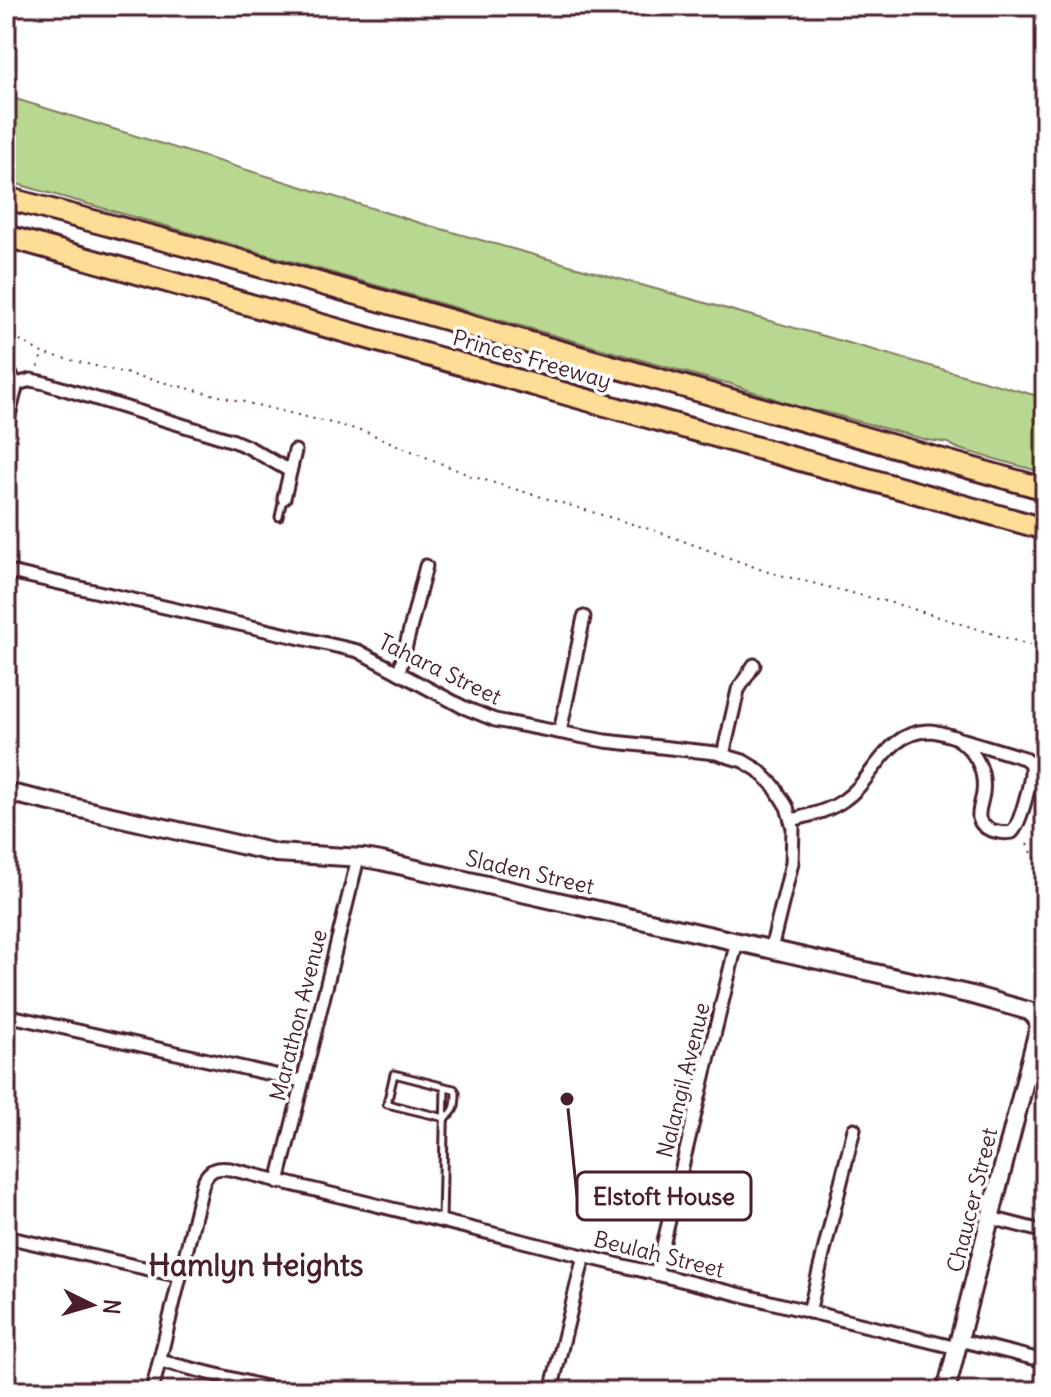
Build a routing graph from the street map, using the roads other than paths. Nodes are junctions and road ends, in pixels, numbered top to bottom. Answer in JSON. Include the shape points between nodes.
{"nodes":[{"id":1,"x":6,"y":198,"type":"edge"},
{"id":2,"x":6,"y":236,"type":"edge"},
{"id":3,"x":6,"y":368,"type":"edge"},
{"id":4,"x":17,"y":384,"type":"junction"},
{"id":5,"x":6,"y":427,"type":"edge"},
{"id":6,"x":295,"y":451,"type":"dead end"},
{"id":7,"x":290,"y":471,"type":"junction"},
{"id":8,"x":1045,"y":489,"type":"edge"},
{"id":9,"x":284,"y":498,"type":"joint"},
{"id":10,"x":279,"y":517,"type":"dead end"},
{"id":11,"x":1045,"y":529,"type":"edge"},
{"id":12,"x":426,"y":566,"type":"dead end"},
{"id":13,"x":8,"y":570,"type":"edge"},
{"id":14,"x":584,"y":617,"type":"dead end"},
{"id":15,"x":754,"y":665,"type":"dead end"},
{"id":16,"x":399,"y":673,"type":"junction"},
{"id":17,"x":560,"y":732,"type":"junction"},
{"id":18,"x":955,"y":737,"type":"junction"},
{"id":19,"x":723,"y":755,"type":"junction"},
{"id":20,"x":6,"y":792,"type":"edge"},
{"id":21,"x":792,"y":820,"type":"junction"},
{"id":22,"x":358,"y":858,"type":"junction"},
{"id":23,"x":737,"y":941,"type":"junction"},
{"id":24,"x":771,"y":949,"type":"junction"},
{"id":25,"x":6,"y":1015,"type":"edge"},
{"id":26,"x":1037,"y":1020,"type":"joint"},
{"id":27,"x":302,"y":1081,"type":"junction"},
{"id":28,"x":445,"y":1087,"type":"junction"},
{"id":29,"x":445,"y":1118,"type":"junction"},
{"id":30,"x":854,"y":1129,"type":"dead end"},
{"id":31,"x":278,"y":1182,"type":"junction"},
{"id":32,"x":991,"y":1218,"type":"junction"},
{"id":33,"x":442,"y":1221,"type":"junction"},
{"id":34,"x":1045,"y":1232,"type":"edge"},
{"id":35,"x":6,"y":1237,"type":"edge"},
{"id":36,"x":584,"y":1256,"type":"junction"},
{"id":37,"x":656,"y":1274,"type":"junction"},
{"id":38,"x":180,"y":1276,"type":"junction"},
{"id":39,"x":809,"y":1312,"type":"junction"},
{"id":40,"x":958,"y":1344,"type":"junction"},
{"id":41,"x":160,"y":1361,"type":"junction"},
{"id":42,"x":1045,"y":1361,"type":"edge"},
{"id":43,"x":152,"y":1391,"type":"edge"},
{"id":44,"x":282,"y":1391,"type":"edge"},
{"id":45,"x":551,"y":1391,"type":"edge"},
{"id":46,"x":946,"y":1391,"type":"edge"}],
"edges":[{"from":1,"to":8,"type":"highway","name":"Princes Freeway"},
{"from":2,"to":11,"type":"highway","name":"Princes Freeway"},
{"from":3,"to":4,"type":"street"},
{"from":4,"to":5,"type":"street"},
{"from":4,"to":7,"type":"street","via":[[45,383],[234,441]]},
{"from":6,"to":7,"type":"street"},
{"from":7,"to":9,"type":"street"},
{"from":9,"to":10,"type":"lane"},
{"from":12,"to":16,"type":"street"},
{"from":13,"to":16,"type":"street","name":"Tahara Street","via":[[358,651]]},
{"from":14,"to":17,"type":"street"},
{"from":15,"to":19,"type":"street","via":[[738,690]]},
{"from":16,"to":17,"type":"street","name":"Tahara Street","via":[[495,720]]},
{"from":17,"to":19,"type":"street","name":"Tahara Street"},
{"from":18,"to":18,"type":"street","via":[[1031,764],[1019,824],[1012,832],[981,824],[981,770]]},
{"from":18,"to":21,"type":"street","via":[[927,731],[902,738],[845,800]]},
{"from":19,"to":21,"type":"street","name":"Tahara Street","via":[[764,775]]},
{"from":20,"to":22,"type":"street","name":"Sladen Street","via":[[276,853]]},
{"from":21,"to":24,"type":"street","name":"Tahara Street","via":[[794,856]]},
{"from":22,"to":23,"type":"street","name":"Sladen Street"},
{"from":22,"to":27,"type":"street","name":"Marathon Avenue"},
{"from":23,"to":24,"type":"street","name":"Sladen Street"},
{"from":23,"to":37,"type":"street","name":"Nalangil Avenue"},
{"from":24,"to":26,"type":"street","name":"Sladen Street","via":[[1022,1008]]},
{"from":25,"to":27,"type":"street"},
{"from":26,"to":32,"type":"street","name":"Chaucer Street"},
{"from":27,"to":31,"type":"street","name":"Marathon Avenue"},
{"from":28,"to":29,"type":"lane"},
{"from":28,"to":29,"type":"lane","via":[[456,1092],[456,1107]]},
{"from":28,"to":29,"type":"lane","via":[[394,1074],[387,1104]]},
{"from":29,"to":33,"type":"lane"},
{"from":30,"to":39,"type":"street"},
{"from":31,"to":33,"type":"street","name":"Beulah Street"},
{"from":31,"to":38,"type":"street","name":"Beulah Street","via":[[212,1169],[203,1183]]},
{"from":32,"to":34,"type":"street"},
{"from":32,"to":40,"type":"street","name":"Chaucer Street"},
{"from":33,"to":36,"type":"street","name":"Beulah Street"},
{"from":35,"to":38,"type":"street"},
{"from":36,"to":37,"type":"street","name":"Beulah Street"},
{"from":36,"to":45,"type":"street"},
{"from":37,"to":39,"type":"street","name":"Beulah Street"},
{"from":38,"to":41,"type":"street"},
{"from":39,"to":40,"type":"street","name":"Beulah Street"},
{"from":40,"to":42,"type":"street","name":"Beulah Street"},
{"from":40,"to":46,"type":"street","name":"Chaucer Street"},
{"from":41,"to":43,"type":"street"},
{"from":41,"to":44,"type":"street"}]}
